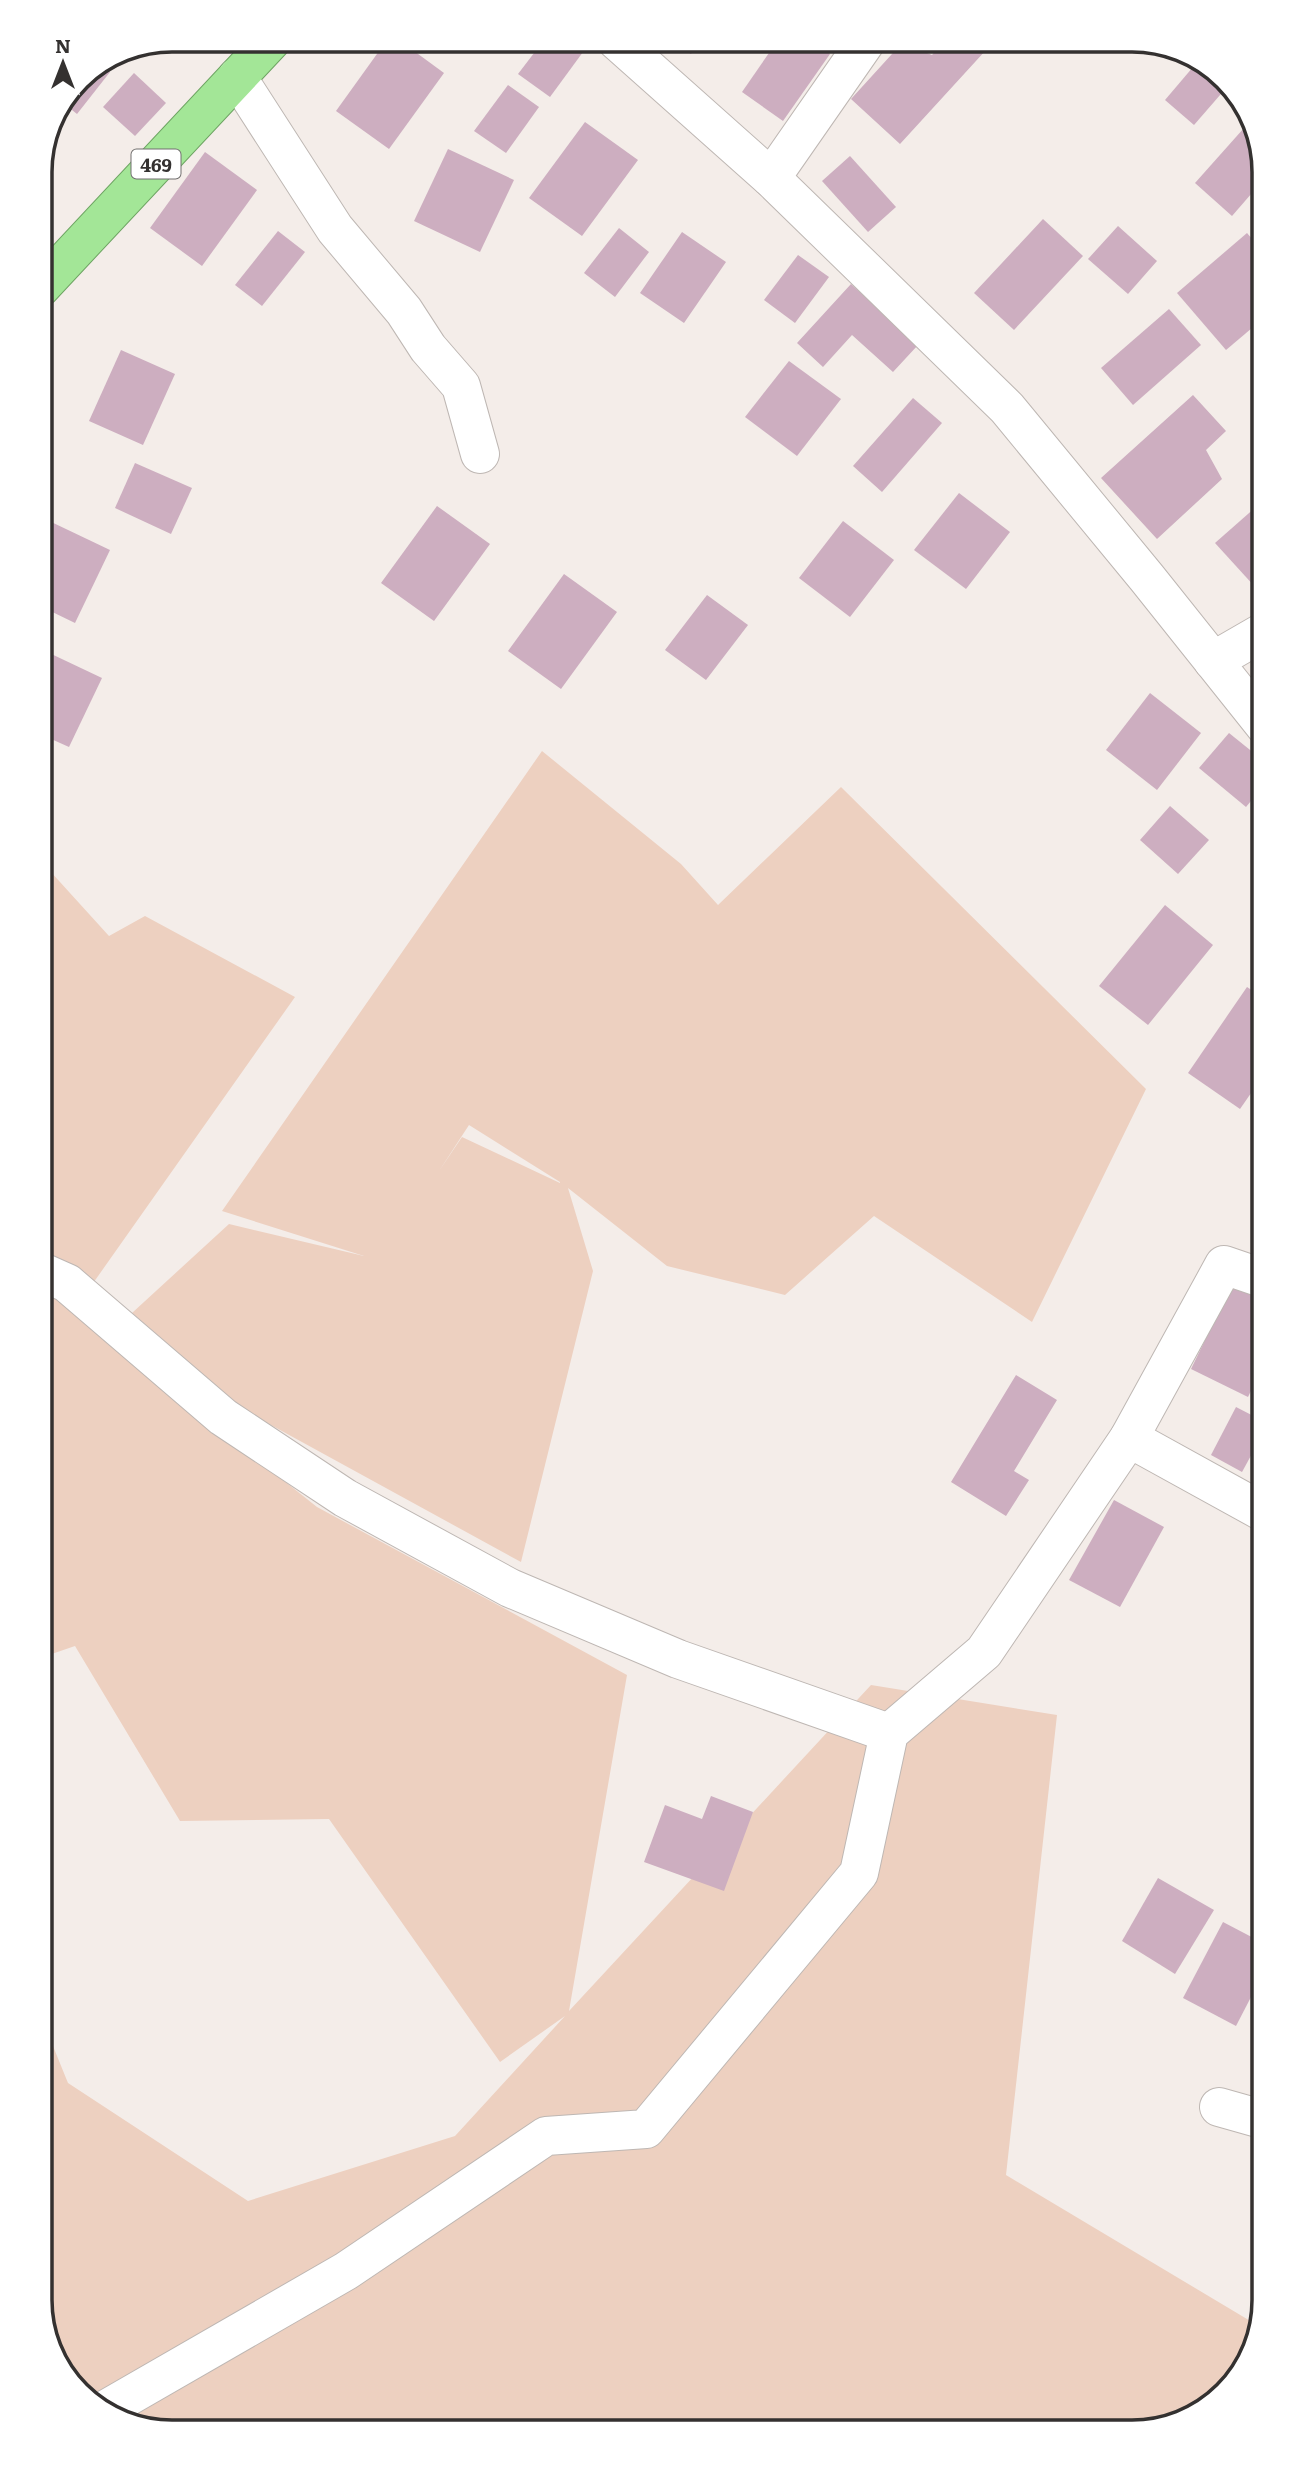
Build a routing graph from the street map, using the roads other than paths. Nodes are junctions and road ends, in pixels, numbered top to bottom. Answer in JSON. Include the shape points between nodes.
{"nodes":[{"id":1,"x":261,"y":52,"type":"edge"},
{"id":2,"x":630,"y":52,"type":"edge"},
{"id":3,"x":858,"y":53,"type":"edge"},
{"id":4,"x":237,"y":77,"type":"junction"},
{"id":5,"x":771,"y":178,"type":"junction"},
{"id":6,"x":53,"y":274,"type":"edge"},
{"id":7,"x":480,"y":454,"type":"dead end"},
{"id":8,"x":1252,"y":638,"type":"edge"},
{"id":9,"x":1213,"y":661,"type":"junction"},
{"id":10,"x":1252,"y":710,"type":"edge"},
{"id":11,"x":1252,"y":1275,"type":"edge"},
{"id":12,"x":52,"y":1277,"type":"edge"},
{"id":13,"x":1129,"y":1438,"type":"junction"},
{"id":14,"x":1252,"y":1506,"type":"edge"},
{"id":15,"x":888,"y":1733,"type":"junction"},
{"id":16,"x":1219,"y":2107,"type":"dead end"},
{"id":17,"x":1252,"y":2116,"type":"edge"},
{"id":18,"x":115,"y":2404,"type":"edge"}],
"edges":[{"from":1,"to":4,"type":"highway","number":"469"},
{"from":2,"to":5,"type":"street"},
{"from":3,"to":5,"type":"street"},
{"from":4,"to":6,"type":"highway","number":"469"},
{"from":4,"to":7,"type":"street","via":[[335,229],[461,386]]},
{"from":5,"to":9,"type":"street","via":[[1007,408]]},
{"from":8,"to":9,"type":"street"},
{"from":9,"to":10,"type":"street"},
{"from":11,"to":13,"type":"street","via":[[1224,1265]]},
{"from":12,"to":15,"type":"street","via":[[67,1283],[223,1418],[345,1498],[474,1569],[678,1659]]},
{"from":13,"to":14,"type":"street"},
{"from":13,"to":15,"type":"street","via":[[984,1652]]},
{"from":15,"to":18,"type":"street","via":[[859,1873],[646,2129],[546,2136],[346,2271]]},
{"from":16,"to":17,"type":"street"}]}
